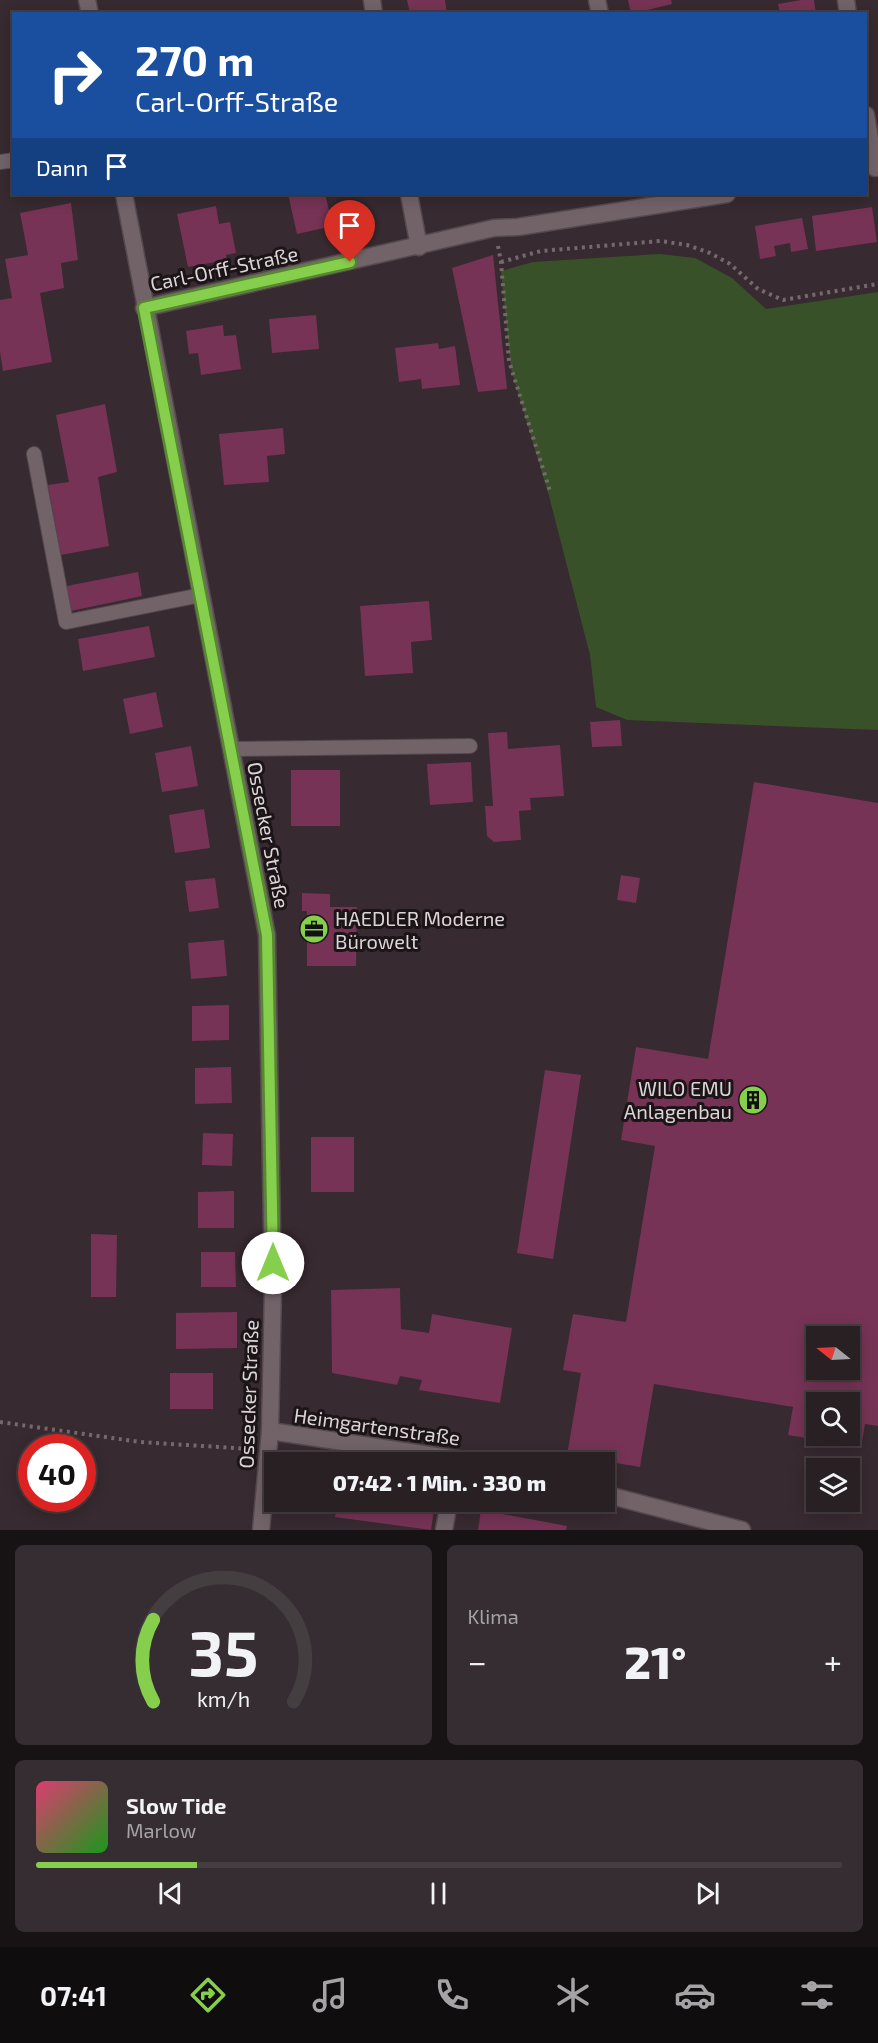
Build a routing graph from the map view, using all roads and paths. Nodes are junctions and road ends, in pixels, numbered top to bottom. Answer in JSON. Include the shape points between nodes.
{"nodes":[{"id":1,"x":867,"y":123,"type":"edge"},
{"id":2,"x":873,"y":168,"type":"edge"},
{"id":3,"x":124,"y":195,"type":"edge"},
{"id":4,"x":409,"y":195,"type":"edge"},
{"id":5,"x":714,"y":195,"type":"edge"},
{"id":6,"x":636,"y":201,"type":"edge"},
{"id":7,"x":494,"y":228,"type":"junction"},
{"id":8,"x":419,"y":247,"type":"junction"},
{"id":9,"x":501,"y":262,"type":"junction"},
{"id":10,"x":878,"y":284,"type":"edge"},
{"id":11,"x":144,"y":308,"type":"junction"},
{"id":12,"x":34,"y":453,"type":"dead end"},
{"id":13,"x":550,"y":490,"type":"dead end"},
{"id":14,"x":201,"y":595,"type":"junction"},
{"id":15,"x":470,"y":746,"type":"dead end"},
{"id":16,"x":231,"y":749,"type":"junction"},
{"id":17,"x":0,"y":1422,"type":"edge"},
{"id":18,"x":270,"y":1431,"type":"junction"},
{"id":19,"x":269,"y":1450,"type":"junction"},
{"id":20,"x":405,"y":1452,"type":"edge"},
{"id":21,"x":615,"y":1497,"type":"edge"},
{"id":22,"x":447,"y":1512,"type":"edge"},
{"id":23,"x":261,"y":1530,"type":"edge"},
{"id":24,"x":444,"y":1530,"type":"edge"},
{"id":25,"x":742,"y":1530,"type":"edge"}],
"edges":[{"from":1,"to":2,"type":"street"},
{"from":3,"to":11,"type":"street","name":"Ossecker Straße"},
{"from":4,"to":8,"type":"street"},
{"from":5,"to":6,"type":"street","name":"Carl-Orff-Straße"},
{"from":6,"to":7,"type":"street","name":"Carl-Orff-Straße"},
{"from":7,"to":8,"type":"street","name":"Carl-Orff-Straße"},
{"from":7,"to":9,"type":"path"},
{"from":8,"to":11,"type":"street","name":"Carl-Orff-Straße"},
{"from":9,"to":10,"type":"path","via":[[541,251],[660,241],[710,253],[730,264],[758,289],[783,300]]},
{"from":9,"to":13,"type":"path","via":[[509,361]]},
{"from":11,"to":14,"type":"street","name":"Ossecker Straße"},
{"from":12,"to":14,"type":"lane","via":[[66,622]]},
{"from":14,"to":16,"type":"street","name":"Ossecker Straße"},
{"from":15,"to":16,"type":"lane"},
{"from":16,"to":18,"type":"street","name":"Ossecker Straße","via":[[267,935],[273,1179]]},
{"from":17,"to":19,"type":"path","via":[[140,1442]]},
{"from":18,"to":19,"type":"street","name":"Ossecker Straße"},
{"from":18,"to":20,"type":"street","name":"Heimgartenstraße"},
{"from":19,"to":23,"type":"street","name":"Ossecker Straße"},
{"from":21,"to":25,"type":"street"},
{"from":22,"to":24,"type":"street"}]}
